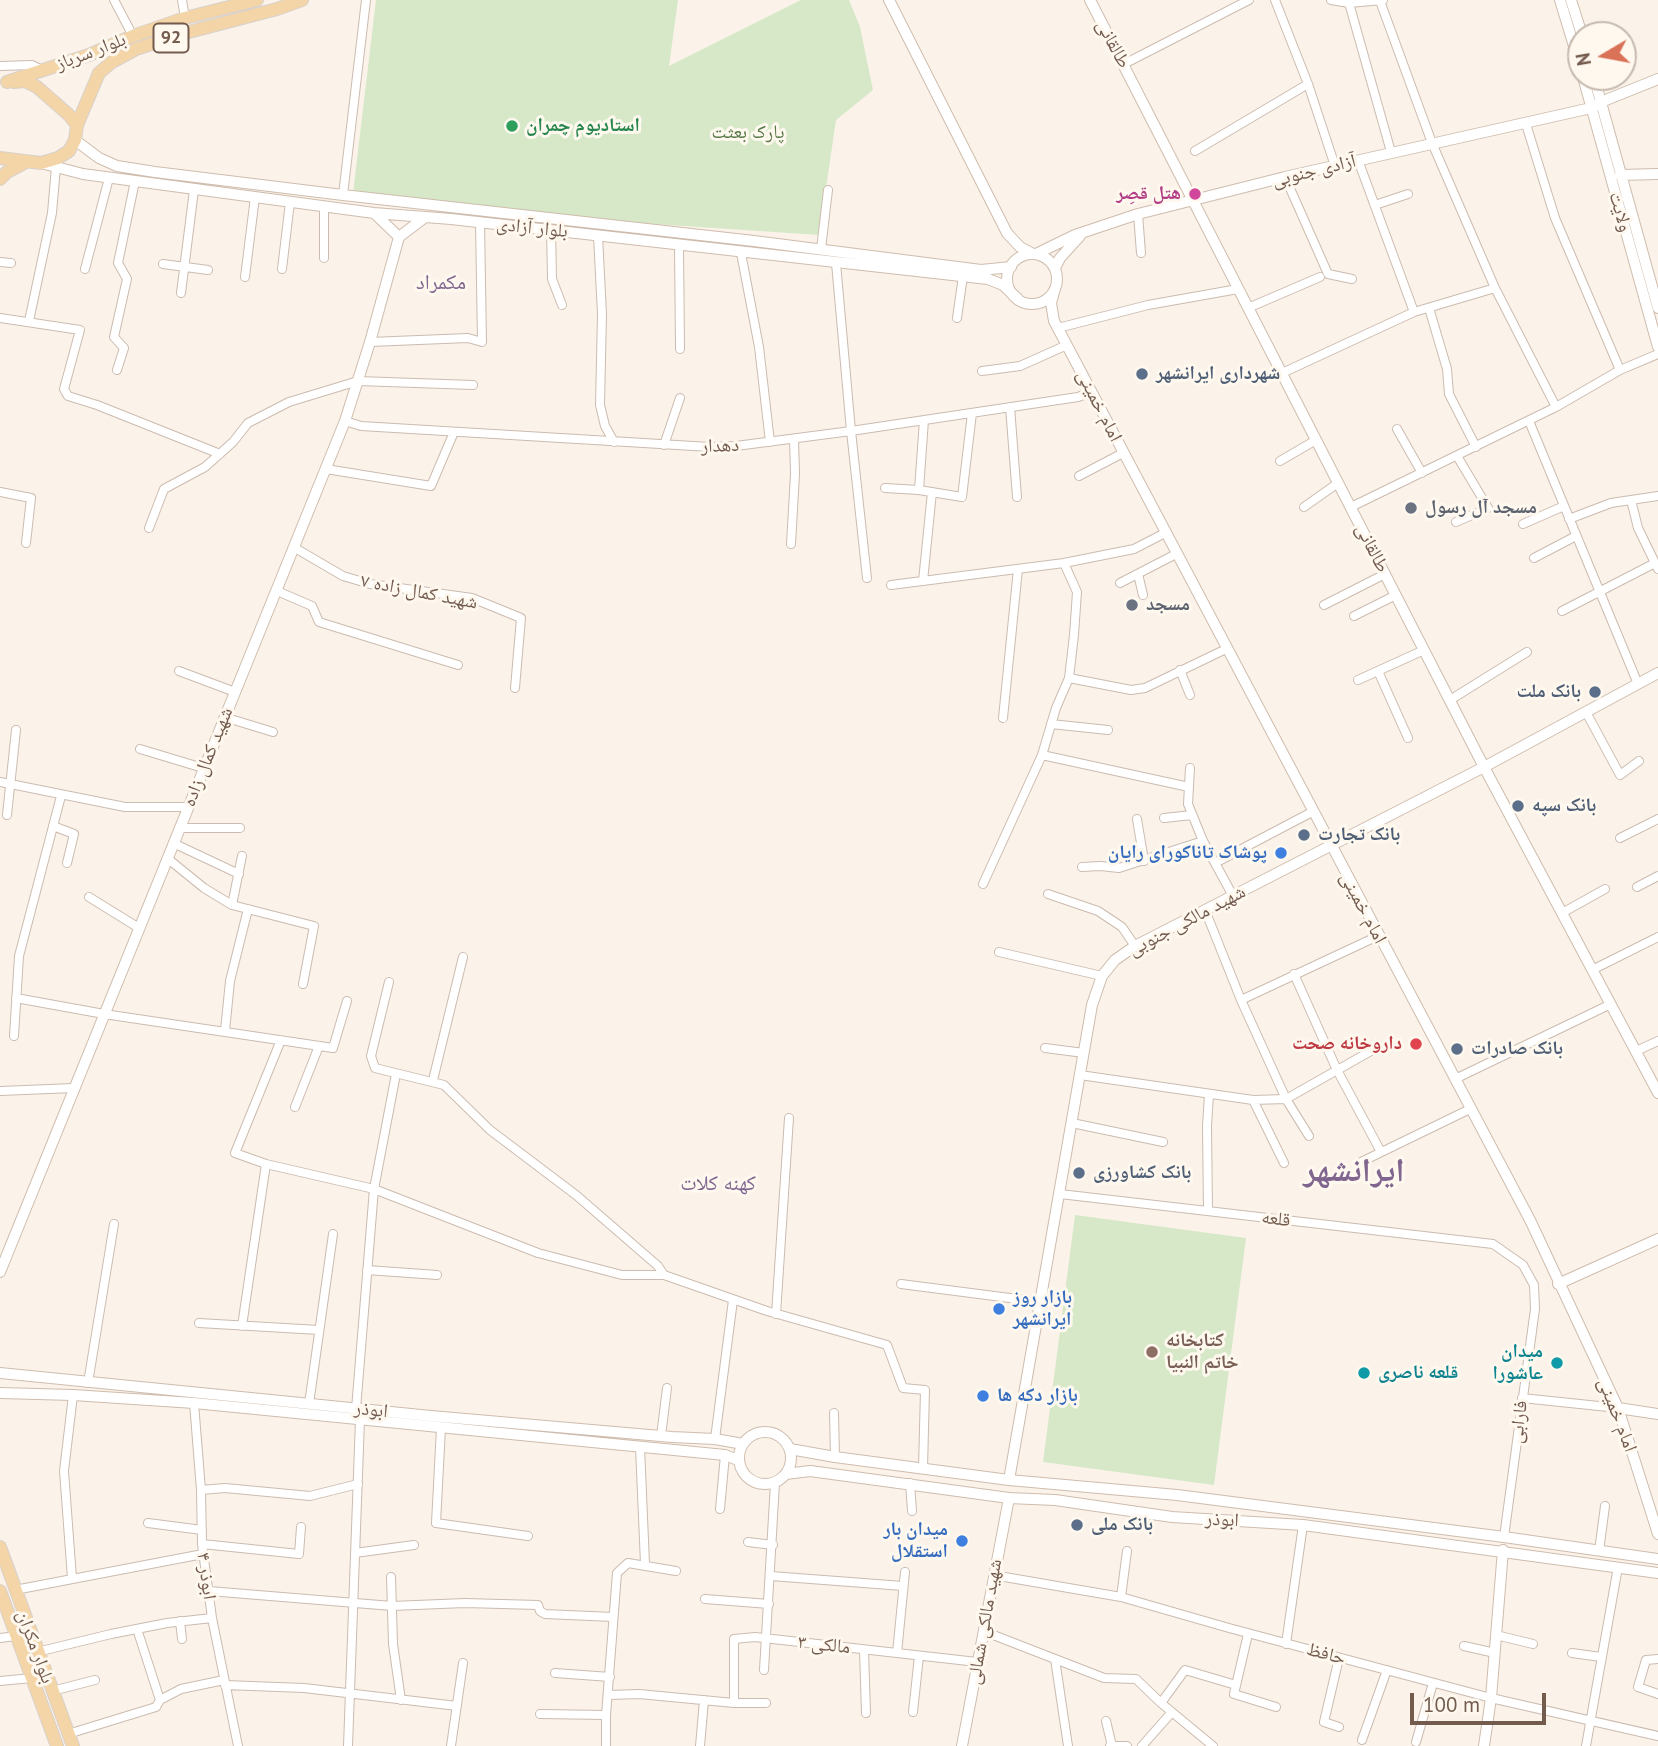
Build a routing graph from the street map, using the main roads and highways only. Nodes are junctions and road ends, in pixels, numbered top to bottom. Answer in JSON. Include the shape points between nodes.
{"nodes":[{"id":1,"x":257,"y":0,"type":"edge"},
{"id":2,"x":302,"y":0,"type":"edge"},
{"id":3,"x":889,"y":0,"type":"edge"},
{"id":4,"x":1090,"y":0,"type":"edge"},
{"id":5,"x":1560,"y":0,"type":"edge"},
{"id":6,"x":1571,"y":0,"type":"edge"},
{"id":7,"x":1578,"y":21,"type":"edge"},
{"id":8,"x":1567,"y":23,"type":"edge"},
{"id":9,"x":1658,"y":79,"type":"edge"},
{"id":10,"x":3,"y":83,"type":"edge"},
{"id":11,"x":1590,"y":91,"type":"edge"},
{"id":12,"x":1595,"y":91,"type":"edge"},
{"id":13,"x":1596,"y":105,"type":"junction"},
{"id":14,"x":77,"y":125,"type":"junction"},
{"id":15,"x":75,"y":140,"type":"junction"},
{"id":16,"x":0,"y":158,"type":"edge"},
{"id":17,"x":23,"y":163,"type":"junction"},
{"id":18,"x":41,"y":163,"type":"junction"},
{"id":19,"x":1658,"y":174,"type":"edge"},
{"id":20,"x":1620,"y":175,"type":"junction"},
{"id":21,"x":0,"y":179,"type":"edge"},
{"id":22,"x":1193,"y":201,"type":"junction"},
{"id":23,"x":374,"y":213,"type":"junction"},
{"id":24,"x":424,"y":218,"type":"junction"},
{"id":25,"x":1084,"y":232,"type":"junction"},
{"id":26,"x":1007,"y":233,"type":"junction"},
{"id":27,"x":399,"y":237,"type":"junction"},
{"id":28,"x":1034,"y":254,"type":"junction"},
{"id":29,"x":1013,"y":264,"type":"junction"},
{"id":30,"x":1055,"y":268,"type":"junction"},
{"id":31,"x":1054,"y":292,"type":"junction"},
{"id":32,"x":1022,"y":301,"type":"junction"},
{"id":33,"x":1658,"y":306,"type":"edge"},
{"id":34,"x":1056,"y":324,"type":"junction"},
{"id":35,"x":1658,"y":347,"type":"edge"},
{"id":36,"x":1658,"y":673,"type":"edge"},
{"id":37,"x":1484,"y":767,"type":"junction"},
{"id":38,"x":1331,"y":847,"type":"junction"},
{"id":39,"x":1658,"y":1093,"type":"edge"},
{"id":40,"x":1658,"y":1240,"type":"edge"},
{"id":41,"x":0,"y":1272,"type":"edge"},
{"id":42,"x":1558,"y":1284,"type":"junction"},
{"id":43,"x":0,"y":1373,"type":"edge"},
{"id":44,"x":126,"y":1386,"type":"junction"},
{"id":45,"x":0,"y":1393,"type":"edge"},
{"id":46,"x":125,"y":1398,"type":"junction"},
{"id":47,"x":1618,"y":1408,"type":"junction"},
{"id":48,"x":1658,"y":1414,"type":"edge"},
{"id":49,"x":743,"y":1444,"type":"junction"},
{"id":50,"x":790,"y":1449,"type":"junction"},
{"id":51,"x":738,"y":1460,"type":"junction"},
{"id":52,"x":786,"y":1474,"type":"junction"},
{"id":53,"x":1009,"y":1480,"type":"junction"},
{"id":54,"x":1177,"y":1495,"type":"junction"},
{"id":55,"x":1009,"y":1498,"type":"junction"},
{"id":56,"x":1654,"y":1512,"type":"edge"},
{"id":57,"x":1172,"y":1517,"type":"junction"},
{"id":58,"x":1658,"y":1534,"type":"edge"},
{"id":59,"x":0,"y":1547,"type":"edge"},
{"id":60,"x":1503,"y":1550,"type":"junction"},
{"id":61,"x":1658,"y":1559,"type":"edge"},
{"id":62,"x":1658,"y":1573,"type":"edge"},
{"id":63,"x":0,"y":1591,"type":"edge"},
{"id":64,"x":70,"y":1740,"type":"edge"},
{"id":65,"x":57,"y":1746,"type":"edge"},
{"id":66,"x":962,"y":1746,"type":"edge"},
{"id":67,"x":1484,"y":1746,"type":"edge"}],
"edges":[{"from":1,"to":10,"type":"main road","name":"بلوار سرباز","number":"92","via":[[185,18]]},
{"from":2,"to":14,"type":"main road","name":"بلوار سرباز","number":"92","via":[[181,34],[112,62],[99,73]]},
{"from":3,"to":26,"type":"main road"},
{"from":4,"to":22,"type":"main road","name":"طالقانی"},
{"from":5,"to":8,"type":"main road"},
{"from":6,"to":7,"type":"main road"},
{"from":9,"to":13,"type":"main road","name":"آزادی جنوبی"},
{"from":10,"to":14,"type":"main road","number":"92","via":[[25,81],[37,87]]},
{"from":11,"to":13,"type":"main road","name":"ولایت"},
{"from":12,"to":13,"type":"main road","name":"ولایت"},
{"from":13,"to":20,"type":"main road","name":"ولایت"},
{"from":13,"to":22,"type":"main road","name":"آزادی جنوبی"},
{"from":13,"to":35,"type":"main road","name":"ولایت"},
{"from":14,"to":15,"type":"main road","number":"92"},
{"from":15,"to":18,"type":"main road","via":[[69,151]]},
{"from":15,"to":29,"type":"main road","name":"بلوار آزادی","via":[[117,166],[981,270]]},
{"from":16,"to":17,"type":"main road"},
{"from":17,"to":18,"type":"main road"},
{"from":17,"to":21,"type":"main road"},
{"from":18,"to":23,"type":"main road","name":"بلوار آزادی","via":[[110,178]]},
{"from":19,"to":20,"type":"main road"},
{"from":20,"to":33,"type":"main road","name":"ولایت"},
{"from":22,"to":25,"type":"main road","name":"آزادی جنوبی"},
{"from":22,"to":37,"type":"main road","name":"طالقانی"},
{"from":23,"to":24,"type":"main road","name":"بلوار آزادی"},
{"from":23,"to":27,"type":"main road"},
{"from":24,"to":27,"type":"main road"},
{"from":24,"to":32,"type":"main road","name":"بلوار آزادی","via":[[988,279]]},
{"from":25,"to":28,"type":"main road","name":"آزادی جنوبی"},
{"from":25,"to":30,"type":"main road"},
{"from":26,"to":28,"type":"main road"},
{"from":26,"to":29,"type":"main road"},
{"from":27,"to":41,"type":"main road","name":"شهید کمال زاده","via":[[345,421]]},
{"from":28,"to":29,"type":"main road"},
{"from":28,"to":30,"type":"main road"},
{"from":29,"to":32,"type":"main road","via":[[1009,288]]},
{"from":30,"to":31,"type":"main road"},
{"from":31,"to":32,"type":"main road","via":[[1041,302]]},
{"from":31,"to":34,"type":"main road","name":"امام خمینی","via":[[1051,303]]},
{"from":32,"to":34,"type":"main road","name":"بلوار آزادی"},
{"from":34,"to":38,"type":"main road","name":"امام خمینی"},
{"from":36,"to":37,"type":"main road","name":"شهید مالکی جنوبی"},
{"from":37,"to":38,"type":"main road","name":"شهید مالکی جنوبی"},
{"from":37,"to":39,"type":"main road","name":"طالقانی"},
{"from":38,"to":42,"type":"main road","name":"امام خمینی","via":[[1530,1220]]},
{"from":38,"to":53,"type":"main road","name":"شهید مالکی جنوبی","via":[[1135,946],[1102,976],[1092,1005]]},
{"from":40,"to":42,"type":"main road"},
{"from":42,"to":47,"type":"main road","name":"امام خمینی"},
{"from":43,"to":44,"type":"main road","name":"ابوذر"},
{"from":44,"to":46,"type":"main road"},
{"from":44,"to":49,"type":"main road","name":"ابوذر"},
{"from":45,"to":46,"type":"main road","name":"ابوذر"},
{"from":46,"to":51,"type":"main road","name":"ابوذر","via":[[725,1455]]},
{"from":47,"to":48,"type":"main road"},
{"from":47,"to":56,"type":"main road","name":"امام خمینی"},
{"from":49,"to":50,"type":"main road","via":[[755,1433],[764,1432],[779,1436]]},
{"from":49,"to":51,"type":"main road"},
{"from":50,"to":52,"type":"main road"},
{"from":50,"to":53,"type":"main road","name":"ابوذر"},
{"from":51,"to":52,"type":"main road","via":[[753,1482],[762,1485],[775,1483]]},
{"from":52,"to":55,"type":"main road","name":"ابوذر","via":[[810,1471]]},
{"from":53,"to":54,"type":"main road","name":"ابوذر"},
{"from":54,"to":57,"type":"main road"},
{"from":54,"to":61,"type":"main road","name":"ابوذر"},
{"from":55,"to":57,"type":"main road","name":"ابوذر"},
{"from":55,"to":66,"type":"main road","name":"شهید مالکی شمالی"},
{"from":56,"to":58,"type":"main road","name":"امام خمینی"},
{"from":57,"to":60,"type":"main road","name":"ابوذر","via":[[1303,1525]]},
{"from":59,"to":64,"type":"main road","name":"بلوار مکران"},
{"from":60,"to":62,"type":"main road","name":"ابوذر"},
{"from":60,"to":67,"type":"main road"},
{"from":63,"to":65,"type":"main road"}]}
